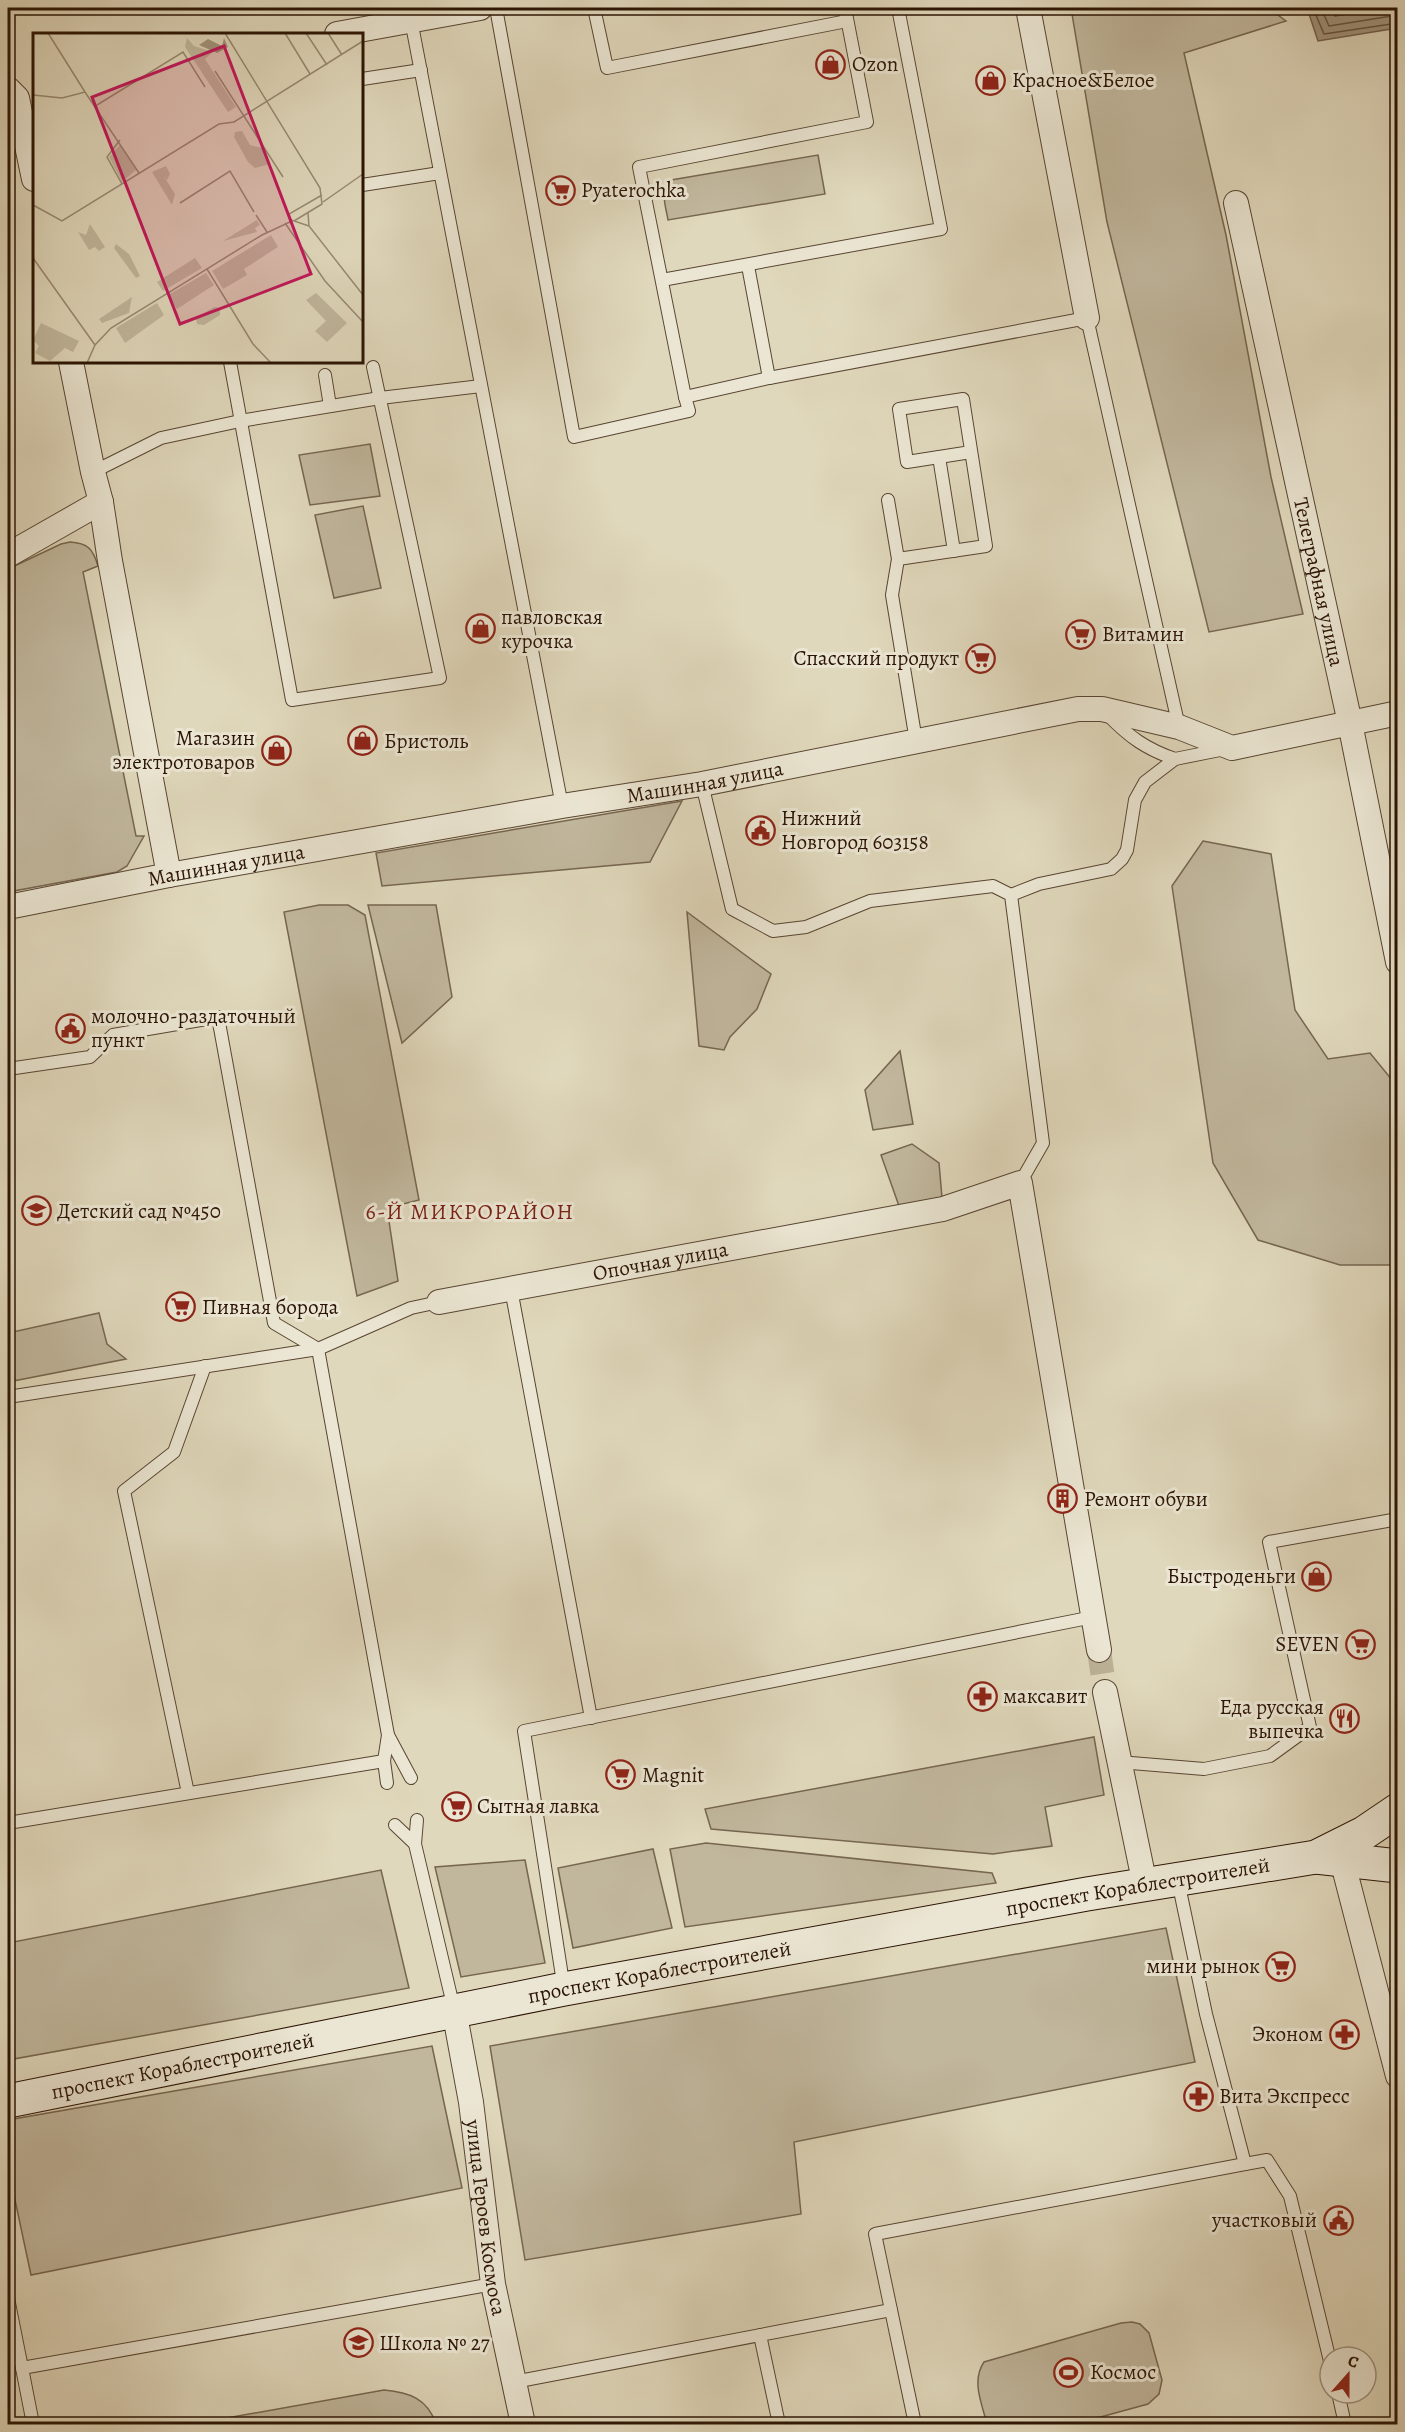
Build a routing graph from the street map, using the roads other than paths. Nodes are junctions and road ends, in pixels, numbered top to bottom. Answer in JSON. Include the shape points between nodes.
{"nodes":[{"id":1,"x":480,"y":8,"type":"edge"},
{"id":2,"x":496,"y":8,"type":"edge"},
{"id":3,"x":594,"y":8,"type":"edge"},
{"id":4,"x":844,"y":8,"type":"edge"},
{"id":5,"x":898,"y":8,"type":"edge"},
{"id":6,"x":1028,"y":8,"type":"edge"},
{"id":7,"x":411,"y":20,"type":"junction"},
{"id":8,"x":847,"y":21,"type":"junction"},
{"id":9,"x":342,"y":33,"type":"edge"},
{"id":10,"x":420,"y":70,"type":"junction"},
{"id":11,"x":363,"y":80,"type":"edge"},
{"id":12,"x":20,"y":94,"type":"edge"},
{"id":13,"x":440,"y":172,"type":"junction"},
{"id":14,"x":33,"y":173,"type":"edge"},
{"id":15,"x":363,"y":185,"type":"edge"},
{"id":16,"x":1236,"y":203,"type":"dead end"},
{"id":17,"x":748,"y":266,"type":"junction"},
{"id":18,"x":662,"y":280,"type":"junction"},
{"id":19,"x":1087,"y":318,"type":"junction"},
{"id":20,"x":71,"y":363,"type":"edge"},
{"id":21,"x":230,"y":363,"type":"edge"},
{"id":22,"x":373,"y":367,"type":"dead end"},
{"id":23,"x":325,"y":375,"type":"dead end"},
{"id":24,"x":769,"y":378,"type":"junction"},
{"id":25,"x":481,"y":386,"type":"junction"},
{"id":26,"x":685,"y":397,"type":"junction"},
{"id":27,"x":380,"y":398,"type":"junction"},
{"id":28,"x":330,"y":406,"type":"junction"},
{"id":29,"x":240,"y":421,"type":"junction"},
{"id":30,"x":971,"y":452,"type":"junction"},
{"id":31,"x":939,"y":457,"type":"junction"},
{"id":32,"x":93,"y":472,"type":"junction"},
{"id":33,"x":888,"y":500,"type":"dead end"},
{"id":34,"x":101,"y":502,"type":"junction"},
{"id":35,"x":954,"y":551,"type":"junction"},
{"id":36,"x":8,"y":555,"type":"edge"},
{"id":37,"x":898,"y":559,"type":"junction"},
{"id":38,"x":1102,"y":709,"type":"junction"},
{"id":39,"x":1398,"y":713,"type":"edge"},
{"id":40,"x":1350,"y":723,"type":"junction"},
{"id":41,"x":1179,"y":727,"type":"junction"},
{"id":42,"x":916,"y":741,"type":"junction"},
{"id":43,"x":1232,"y":748,"type":"junction"},
{"id":44,"x":1175,"y":759,"type":"junction"},
{"id":45,"x":702,"y":784,"type":"junction"},
{"id":46,"x":562,"y":806,"type":"junction"},
{"id":47,"x":169,"y":875,"type":"junction"},
{"id":48,"x":1011,"y":895,"type":"junction"},
{"id":49,"x":8,"y":907,"type":"edge"},
{"id":50,"x":1398,"y":963,"type":"edge"},
{"id":51,"x":8,"y":1069,"type":"edge"},
{"id":52,"x":1020,"y":1183,"type":"junction"},
{"id":53,"x":511,"y":1289,"type":"junction"},
{"id":54,"x":439,"y":1302,"type":"joint"},
{"id":55,"x":318,"y":1349,"type":"junction"},
{"id":56,"x":205,"y":1366,"type":"junction"},
{"id":57,"x":8,"y":1397,"type":"edge"},
{"id":58,"x":1398,"y":1519,"type":"edge"},
{"id":59,"x":1093,"y":1617,"type":"junction"},
{"id":60,"x":1099,"y":1650,"type":"tunnel mouth"},
{"id":61,"x":1105,"y":1692,"type":"tunnel mouth"},
{"id":62,"x":591,"y":1718,"type":"junction"},
{"id":63,"x":388,"y":1735,"type":"junction"},
{"id":64,"x":384,"y":1761,"type":"junction"},
{"id":65,"x":1119,"y":1762,"type":"junction"},
{"id":66,"x":411,"y":1778,"type":"dead end"},
{"id":67,"x":387,"y":1783,"type":"dead end"},
{"id":68,"x":188,"y":1793,"type":"junction"},
{"id":69,"x":1398,"y":1810,"type":"edge"},
{"id":70,"x":417,"y":1820,"type":"dead end"},
{"id":71,"x":8,"y":1823,"type":"edge"},
{"id":72,"x":395,"y":1825,"type":"dead end"},
{"id":73,"x":415,"y":1844,"type":"junction"},
{"id":74,"x":1329,"y":1859,"type":"junction"},
{"id":75,"x":1398,"y":1866,"type":"edge"},
{"id":76,"x":1177,"y":1880,"type":"junction"},
{"id":77,"x":1145,"y":1885,"type":"junction"},
{"id":78,"x":564,"y":1989,"type":"junction"},
{"id":79,"x":454,"y":2010,"type":"junction"},
{"id":80,"x":1398,"y":2076,"type":"edge"},
{"id":81,"x":8,"y":2102,"type":"edge"},
{"id":82,"x":1245,"y":2164,"type":"junction"},
{"id":83,"x":493,"y":2284,"type":"junction"},
{"id":84,"x":8,"y":2298,"type":"edge"},
{"id":85,"x":891,"y":2310,"type":"junction"},
{"id":86,"x":760,"y":2335,"type":"junction"},
{"id":87,"x":1326,"y":2345,"type":"edge"},
{"id":88,"x":22,"y":2368,"type":"junction"},
{"id":89,"x":514,"y":2382,"type":"junction"},
{"id":90,"x":1341,"y":2405,"type":"edge"},
{"id":91,"x":33,"y":2424,"type":"edge"},
{"id":92,"x":523,"y":2424,"type":"edge"},
{"id":93,"x":779,"y":2424,"type":"edge"},
{"id":94,"x":915,"y":2424,"type":"edge"},
{"id":95,"x":1345,"y":2424,"type":"edge"}],
"edges":[{"from":1,"to":7,"type":"street"},
{"from":2,"to":26,"type":"lane","via":[[574,437],[689,411]]},
{"from":3,"to":8,"type":"lane","via":[[607,68]]},
{"from":4,"to":8,"type":"lane"},
{"from":5,"to":17,"type":"lane","via":[[941,229]]},
{"from":6,"to":19,"type":"street"},
{"from":7,"to":9,"type":"street"},
{"from":7,"to":10,"type":"lane"},
{"from":8,"to":18,"type":"lane","via":[[867,122],[639,167]]},
{"from":10,"to":11,"type":"lane"},
{"from":10,"to":13,"type":"lane"},
{"from":12,"to":14,"type":"street"},
{"from":13,"to":15,"type":"lane"},
{"from":13,"to":25,"type":"lane"},
{"from":16,"to":40,"type":"street","name":"Телеграфная улица"},
{"from":17,"to":18,"type":"lane"},
{"from":17,"to":24,"type":"lane"},
{"from":18,"to":26,"type":"lane"},
{"from":19,"to":24,"type":"lane"},
{"from":19,"to":41,"type":"lane"},
{"from":20,"to":32,"type":"street"},
{"from":21,"to":29,"type":"lane"},
{"from":22,"to":27,"type":"lane"},
{"from":23,"to":28,"type":"lane"},
{"from":24,"to":26,"type":"lane"},
{"from":25,"to":27,"type":"lane"},
{"from":25,"to":46,"type":"lane"},
{"from":27,"to":28,"type":"lane"},
{"from":27,"to":29,"type":"lane","via":[[440,678],[292,700]]},
{"from":28,"to":29,"type":"lane"},
{"from":29,"to":32,"type":"lane","via":[[160,438]]},
{"from":30,"to":31,"type":"lane"},
{"from":30,"to":31,"type":"lane","via":[[963,399],[899,409],[907,462]]},
{"from":30,"to":35,"type":"lane","via":[[986,546]]},
{"from":31,"to":35,"type":"lane"},
{"from":32,"to":34,"type":"street"},
{"from":33,"to":37,"type":"lane"},
{"from":34,"to":36,"type":"street"},
{"from":34,"to":47,"type":"street"},
{"from":35,"to":37,"type":"lane"},
{"from":37,"to":42,"type":"lane","via":[[892,595]]},
{"from":38,"to":41,"type":"street","name":"Машинная улица"},
{"from":38,"to":42,"type":"street","name":"Машинная улица","via":[[1078,709]]},
{"from":38,"to":44,"type":"lane","via":[[1150,751]]},
{"from":39,"to":40,"type":"street"},
{"from":40,"to":43,"type":"street"},
{"from":40,"to":50,"type":"street","name":"Телеграфная улица"},
{"from":41,"to":43,"type":"street","name":"Машинная улица"},
{"from":42,"to":45,"type":"street","name":"Машинная улица"},
{"from":43,"to":44,"type":"lane"},
{"from":44,"to":48,"type":"lane","via":[[1138,791],[1127,850],[1111,869],[1039,884]]},
{"from":45,"to":46,"type":"street","name":"Машинная улица"},
{"from":45,"to":48,"type":"lane","via":[[732,909],[773,931],[806,927],[870,902],[993,886]]},
{"from":46,"to":47,"type":"street","name":"Машинная улица"},
{"from":47,"to":49,"type":"street","name":"Машинная улица"},
{"from":48,"to":52,"type":"lane","via":[[1043,1143]]},
{"from":51,"to":55,"type":"lane","via":[[90,1057],[112,1035],[218,1017],[274,1323]]},
{"from":52,"to":53,"type":"street","name":"Опочная улица","via":[[942,1209]]},
{"from":52,"to":59,"type":"street"},
{"from":53,"to":54,"type":"street","name":"Опочная улица"},
{"from":53,"to":62,"type":"lane"},
{"from":54,"to":55,"type":"lane","via":[[411,1308]]},
{"from":55,"to":56,"type":"lane"},
{"from":55,"to":63,"type":"lane"},
{"from":56,"to":57,"type":"lane"},
{"from":56,"to":68,"type":"lane","via":[[174,1452],[124,1491]]},
{"from":58,"to":65,"type":"lane","via":[[1269,1542],[1311,1727],[1270,1756],[1204,1769]]},
{"from":59,"to":60,"type":"street"},
{"from":59,"to":62,"type":"lane"},
{"from":61,"to":65,"type":"street"},
{"from":62,"to":78,"type":"lane","via":[[524,1731]]},
{"from":63,"to":64,"type":"lane"},
{"from":63,"to":66,"type":"lane"},
{"from":64,"to":67,"type":"lane"},
{"from":64,"to":68,"type":"lane"},
{"from":65,"to":77,"type":"street"},
{"from":68,"to":71,"type":"lane"},
{"from":69,"to":74,"type":"street"},
{"from":70,"to":73,"type":"lane"},
{"from":72,"to":73,"type":"lane"},
{"from":73,"to":79,"type":"lane"},
{"from":74,"to":75,"type":"street"},
{"from":74,"to":76,"type":"street","name":"проспект Кораблестроителей"},
{"from":74,"to":80,"type":"street"},
{"from":76,"to":77,"type":"street","name":"проспект Кораблестроителей"},
{"from":76,"to":82,"type":"lane"},
{"from":77,"to":78,"type":"street","name":"проспект Кораблестроителей"},
{"from":78,"to":79,"type":"street","name":"проспект Кораблестроителей"},
{"from":79,"to":81,"type":"street","name":"проспект Кораблестроителей"},
{"from":79,"to":83,"type":"street","name":"улица Героев Космоса","via":[[471,2102]]},
{"from":82,"to":85,"type":"lane","via":[[875,2234]]},
{"from":82,"to":87,"type":"lane","via":[[1267,2160],[1290,2196]]},
{"from":83,"to":88,"type":"lane"},
{"from":83,"to":89,"type":"street","name":"улица Героев Космоса"},
{"from":84,"to":88,"type":"lane"},
{"from":85,"to":86,"type":"lane"},
{"from":85,"to":94,"type":"lane"},
{"from":86,"to":89,"type":"lane"},
{"from":86,"to":93,"type":"lane"},
{"from":88,"to":91,"type":"lane"},
{"from":89,"to":92,"type":"street","name":"улица Героев Космоса"},
{"from":90,"to":95,"type":"lane"}]}
